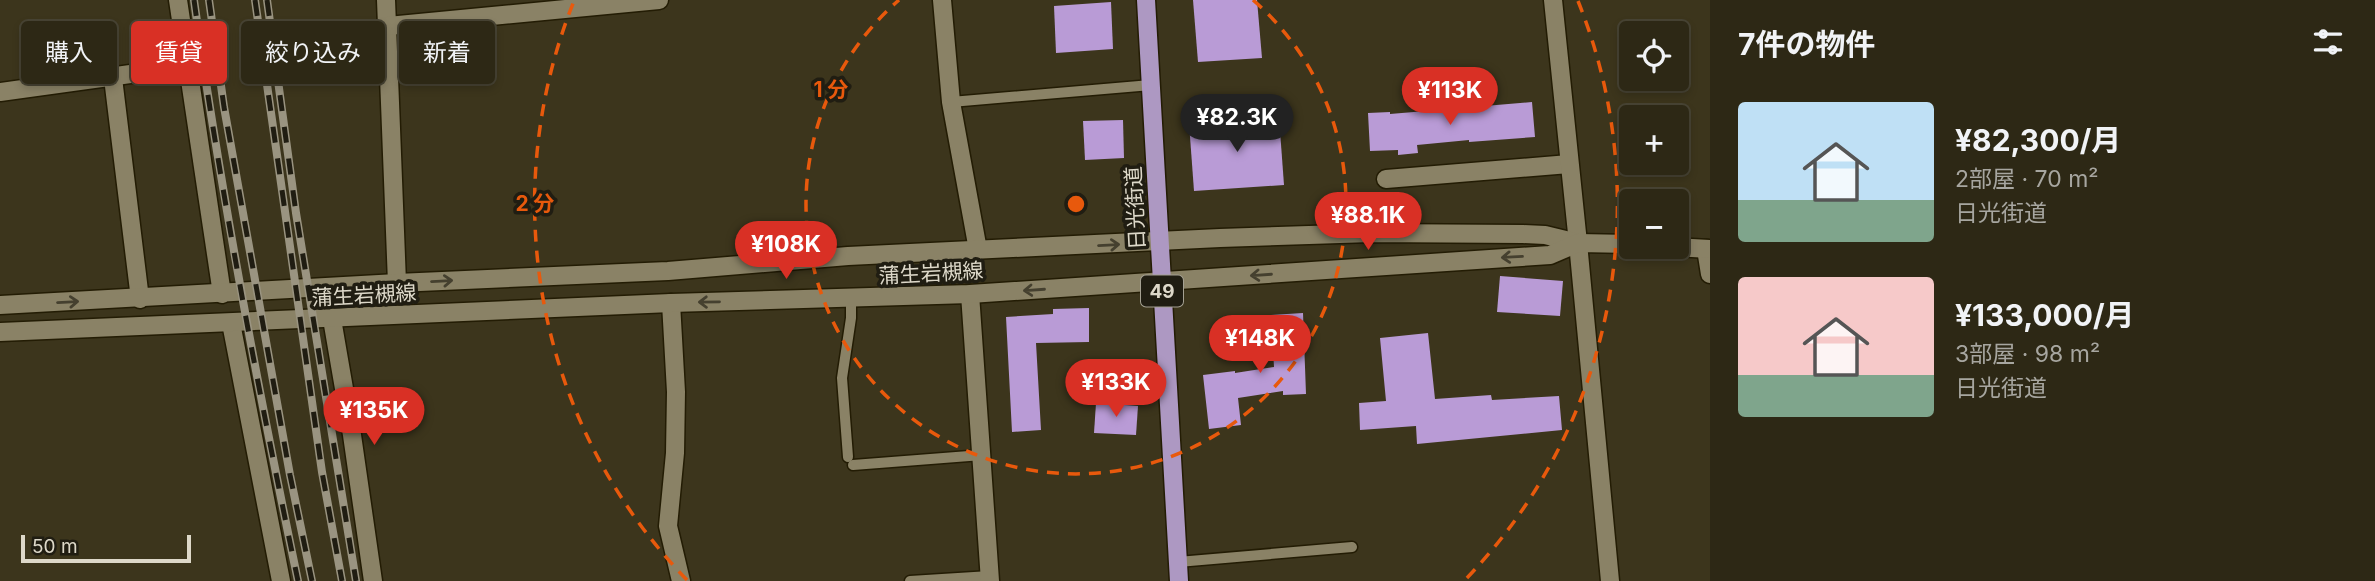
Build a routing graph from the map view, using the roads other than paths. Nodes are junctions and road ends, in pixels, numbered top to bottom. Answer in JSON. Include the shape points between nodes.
{"nodes":[{"id":1,"x":178,"y":0,"type":"edge"},
{"id":2,"x":386,"y":0,"type":"edge"},
{"id":3,"x":659,"y":0,"type":"edge"},
{"id":4,"x":942,"y":0,"type":"edge"},
{"id":5,"x":1146,"y":0,"type":"edge"},
{"id":6,"x":1553,"y":0,"type":"edge"},
{"id":7,"x":181,"y":21,"type":"edge"},
{"id":8,"x":388,"y":26,"type":"junction"},
{"id":9,"x":65,"y":84,"type":"edge"},
{"id":10,"x":114,"y":84,"type":"edge"},
{"id":11,"x":191,"y":84,"type":"edge"},
{"id":12,"x":1151,"y":85,"type":"junction"},
{"id":13,"x":0,"y":92,"type":"edge"},
{"id":14,"x":951,"y":102,"type":"junction"},
{"id":15,"x":1569,"y":164,"type":"junction"},
{"id":16,"x":1386,"y":179,"type":"dead end"},
{"id":17,"x":1160,"y":242,"type":"junction"},
{"id":18,"x":1578,"y":243,"type":"junction"},
{"id":19,"x":1619,"y":243,"type":"edge"},
{"id":20,"x":1689,"y":248,"type":"edge"},
{"id":21,"x":1708,"y":249,"type":"edge"},
{"id":22,"x":978,"y":250,"type":"junction"},
{"id":23,"x":1710,"y":274,"type":"edge"},
{"id":24,"x":1162,"y":282,"type":"junction"},
{"id":25,"x":397,"y":283,"type":"junction"},
{"id":26,"x":222,"y":294,"type":"junction"},
{"id":27,"x":970,"y":294,"type":"junction"},
{"id":28,"x":140,"y":299,"type":"junction"},
{"id":29,"x":851,"y":299,"type":"junction"},
{"id":30,"x":671,"y":303,"type":"junction"},
{"id":31,"x":0,"y":305,"type":"edge"},
{"id":32,"x":332,"y":319,"type":"junction"},
{"id":33,"x":231,"y":323,"type":"junction"},
{"id":34,"x":0,"y":332,"type":"edge"},
{"id":35,"x":982,"y":455,"type":"junction"},
{"id":36,"x":1352,"y":547,"type":"dead end"},
{"id":37,"x":1178,"y":562,"type":"junction"},
{"id":38,"x":990,"y":578,"type":"edge"},
{"id":39,"x":281,"y":581,"type":"edge"},
{"id":40,"x":373,"y":581,"type":"edge"},
{"id":41,"x":681,"y":581,"type":"edge"},
{"id":42,"x":910,"y":581,"type":"edge"},
{"id":43,"x":1179,"y":581,"type":"edge"},
{"id":44,"x":1610,"y":581,"type":"edge"}],
"edges":[{"from":1,"to":7,"type":"street"},
{"from":2,"to":8,"type":"street"},
{"from":3,"to":8,"type":"street"},
{"from":4,"to":14,"type":"street"},
{"from":5,"to":12,"type":"main road","name":"日光街道","number":"49"},
{"from":6,"to":15,"type":"street"},
{"from":8,"to":25,"type":"street"},
{"from":9,"to":13,"type":"street"},
{"from":10,"to":28,"type":"street"},
{"from":11,"to":26,"type":"street"},
{"from":12,"to":14,"type":"lane"},
{"from":12,"to":17,"type":"main road","name":"日光街道","number":"49"},
{"from":14,"to":22,"type":"street"},
{"from":15,"to":16,"type":"street"},
{"from":15,"to":18,"type":"street"},
{"from":17,"to":18,"type":"street","name":"蒲生岩槻線","via":[[1371,233],[1545,235]]},
{"from":22,"to":17,"type":"street","name":"蒲生岩槻線","one_way":true},
{"from":17,"to":24,"type":"main road","name":"日光街道","number":"49"},
{"from":18,"to":19,"type":"street","name":"蒲生岩槻線"},
{"from":18,"to":24,"type":"street","name":"蒲生岩槻線","one_way":true,"via":[[1550,255]]},
{"from":18,"to":44,"type":"street"},
{"from":20,"to":21,"type":"street"},
{"from":21,"to":23,"type":"street"},
{"from":25,"to":22,"type":"street","name":"蒲生岩槻線","one_way":true},
{"from":24,"to":27,"type":"street","name":"蒲生岩槻線","one_way":true},
{"from":24,"to":37,"type":"main road","name":"日光街道","number":"49"},
{"from":25,"to":26,"type":"street","name":"蒲生岩槻線"},
{"from":26,"to":28,"type":"street","name":"蒲生岩槻線"},
{"from":27,"to":29,"type":"street","name":"蒲生岩槻線"},
{"from":27,"to":35,"type":"street"},
{"from":31,"to":28,"type":"street","name":"蒲生岩槻線","one_way":true},
{"from":29,"to":30,"type":"street","name":"蒲生岩槻線","one_way":true},
{"from":29,"to":35,"type":"lane","via":[[842,378],[850,461]]},
{"from":30,"to":32,"type":"street","name":"蒲生岩槻線"},
{"from":30,"to":41,"type":"street","via":[[676,392],[668,526]]},
{"from":32,"to":33,"type":"street","name":"蒲生岩槻線"},
{"from":32,"to":40,"type":"street"},
{"from":33,"to":34,"type":"street","name":"蒲生岩槻線"},
{"from":33,"to":39,"type":"street"},
{"from":35,"to":38,"type":"street"},
{"from":36,"to":37,"type":"lane"},
{"from":37,"to":43,"type":"main road","name":"日光街道","number":"49"},
{"from":38,"to":42,"type":"lane"}]}
